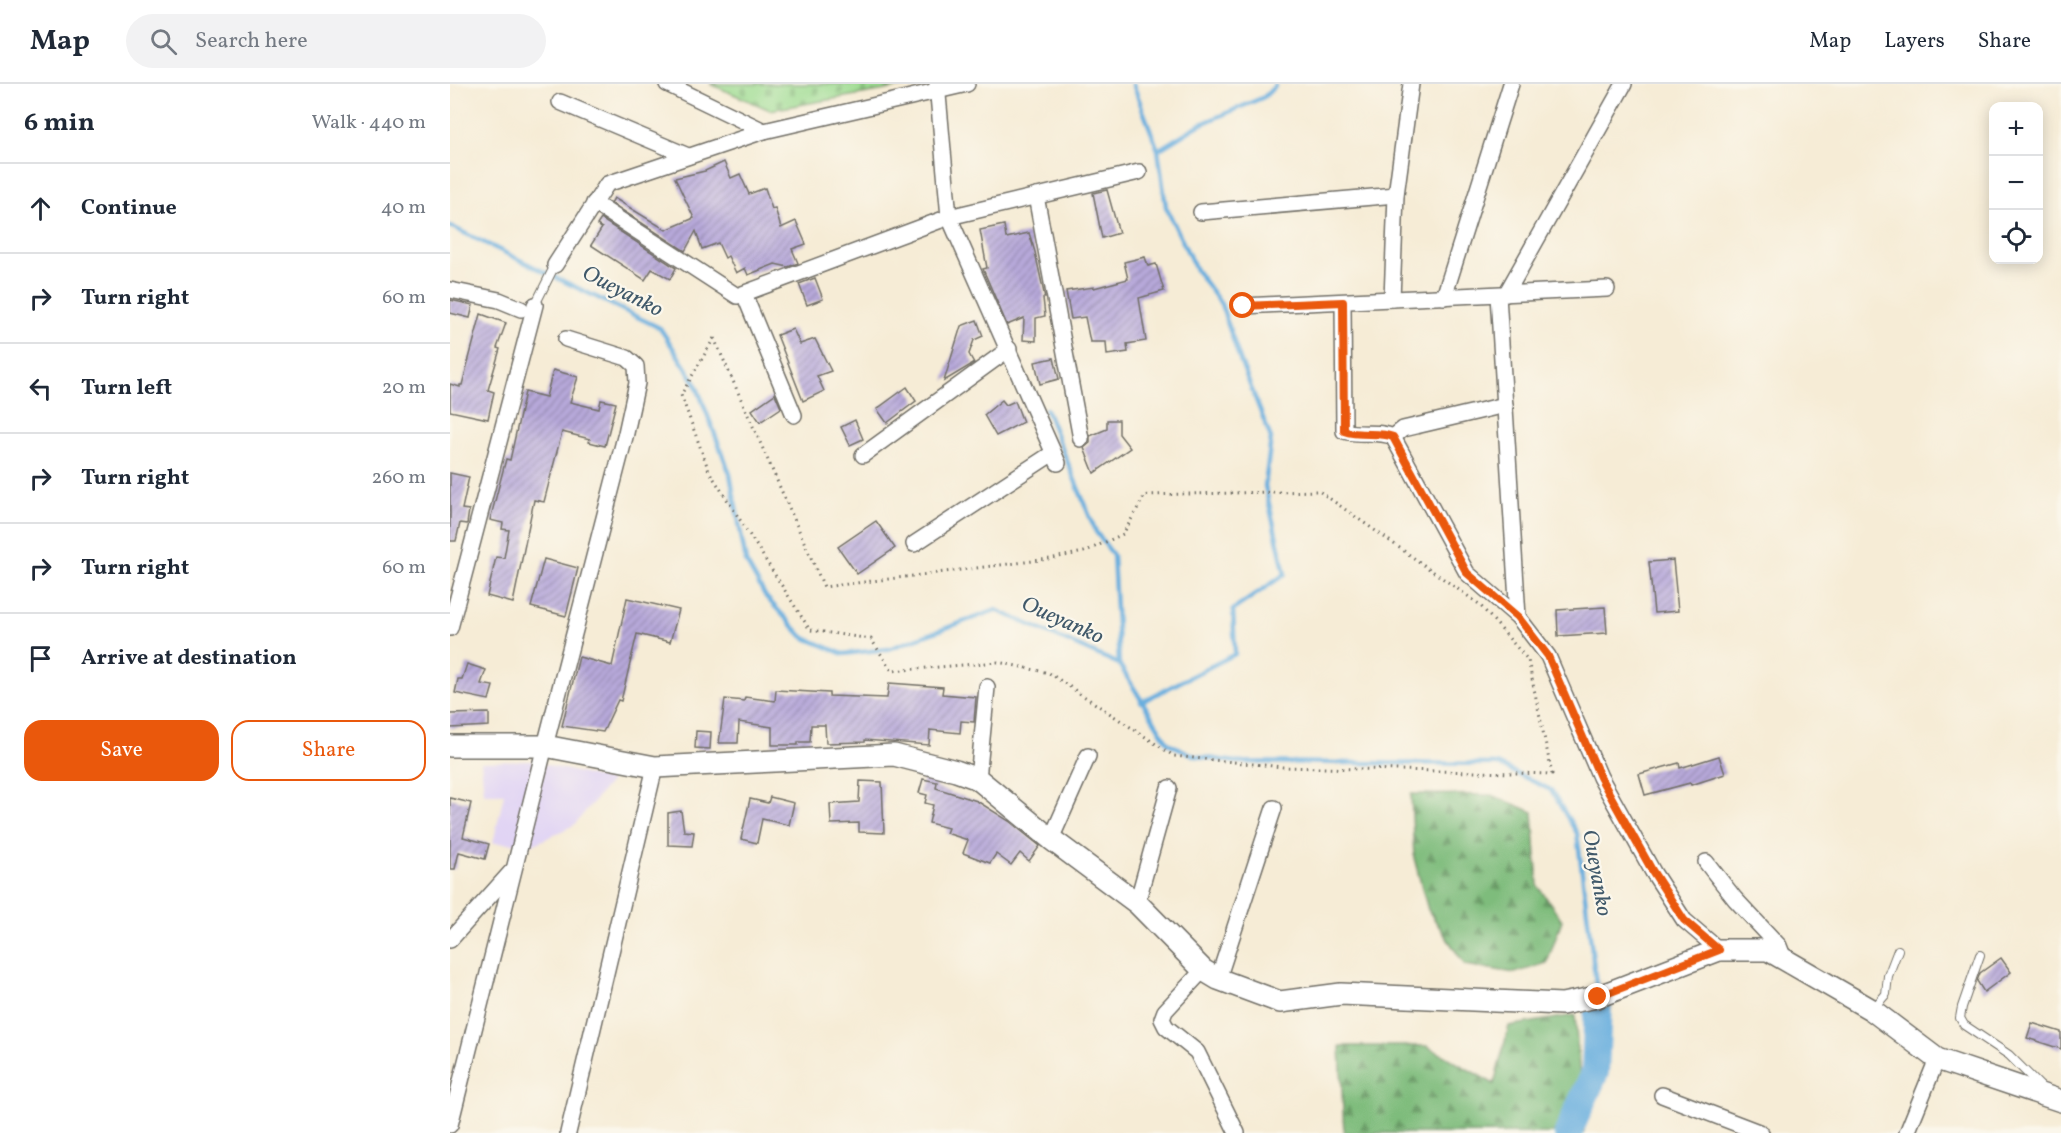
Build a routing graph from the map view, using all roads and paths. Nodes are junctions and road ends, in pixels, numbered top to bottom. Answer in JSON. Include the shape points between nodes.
{"nodes":[{"id":1,"x":667,"y":84,"type":"edge"},
{"id":2,"x":968,"y":84,"type":"edge"},
{"id":3,"x":1411,"y":84,"type":"edge"},
{"id":4,"x":1511,"y":84,"type":"edge"},
{"id":5,"x":1624,"y":84,"type":"edge"},
{"id":6,"x":937,"y":87,"type":"edge"},
{"id":7,"x":560,"y":102,"type":"dead end"},
{"id":8,"x":764,"y":130,"type":"junction"},
{"id":9,"x":687,"y":156,"type":"junction"},
{"id":10,"x":1139,"y":172,"type":"dead end"},
{"id":11,"x":1396,"y":195,"type":"junction"},
{"id":12,"x":1036,"y":196,"type":"junction"},
{"id":13,"x":594,"y":203,"type":"junction"},
{"id":14,"x":1201,"y":212,"type":"dead end"},
{"id":15,"x":949,"y":217,"type":"junction"},
{"id":16,"x":555,"y":265,"type":"joint"},
{"id":17,"x":1607,"y":289,"type":"dead end"},
{"id":18,"x":450,"y":290,"type":"edge"},
{"id":19,"x":744,"y":294,"type":"junction"},
{"id":20,"x":1502,"y":294,"type":"junction"},
{"id":21,"x":1444,"y":297,"type":"junction"},
{"id":22,"x":1392,"y":299,"type":"junction"},
{"id":23,"x":1343,"y":302,"type":"junction"},
{"id":24,"x":1243,"y":306,"type":"dead end"},
{"id":25,"x":528,"y":307,"type":"junction"},
{"id":26,"x":566,"y":339,"type":"dead end"},
{"id":27,"x":1009,"y":349,"type":"junction"},
{"id":28,"x":1505,"y":405,"type":"junction"},
{"id":29,"x":794,"y":415,"type":"dead end"},
{"id":30,"x":1393,"y":437,"type":"junction"},
{"id":31,"x":1080,"y":439,"type":"dead end"},
{"id":32,"x":863,"y":455,"type":"dead end"},
{"id":33,"x":914,"y":544,"type":"dead end"},
{"id":34,"x":1518,"y":617,"type":"junction"},
{"id":35,"x":450,"y":628,"type":"edge"},
{"id":36,"x":987,"y":687,"type":"dead end"},
{"id":37,"x":450,"y":746,"type":"edge"},
{"id":38,"x":545,"y":746,"type":"junction"},
{"id":39,"x":1088,"y":756,"type":"dead end"},
{"id":40,"x":656,"y":767,"type":"junction"},
{"id":41,"x":1552,"y":774,"type":"joint"},
{"id":42,"x":978,"y":779,"type":"junction"},
{"id":43,"x":1169,"y":788,"type":"dead end"},
{"id":44,"x":1275,"y":808,"type":"dead end"},
{"id":45,"x":1051,"y":839,"type":"junction"},
{"id":46,"x":1706,"y":862,"type":"dead end"},
{"id":47,"x":514,"y":869,"type":"junction"},
{"id":48,"x":1137,"y":903,"type":"junction"},
{"id":49,"x":450,"y":940,"type":"edge"},
{"id":50,"x":1719,"y":950,"type":"junction"},
{"id":51,"x":1898,"y":950,"type":"dead end"},
{"id":52,"x":1980,"y":955,"type":"dead end"},
{"id":53,"x":1784,"y":959,"type":"junction"},
{"id":54,"x":1211,"y":974,"type":"junction"},
{"id":55,"x":1872,"y":1010,"type":"junction"},
{"id":56,"x":1936,"y":1059,"type":"junction"},
{"id":57,"x":1662,"y":1095,"type":"dead end"},
{"id":58,"x":2056,"y":1099,"type":"edge"},
{"id":59,"x":450,"y":1125,"type":"edge"},
{"id":60,"x":1734,"y":1128,"type":"edge"},
{"id":61,"x":568,"y":1133,"type":"edge"},
{"id":62,"x":1237,"y":1133,"type":"edge"},
{"id":63,"x":1761,"y":1133,"type":"edge"},
{"id":64,"x":1907,"y":1133,"type":"edge"}],
"edges":[{"from":1,"to":8,"type":"street"},
{"from":2,"to":6,"type":"street"},
{"from":3,"to":11,"type":"street"},
{"from":4,"to":21,"type":"street"},
{"from":5,"to":20,"type":"street"},
{"from":6,"to":8,"type":"street"},
{"from":6,"to":15,"type":"street"},
{"from":7,"to":9,"type":"street"},
{"from":8,"to":9,"type":"street"},
{"from":9,"to":13,"type":"street","via":[[607,184]]},
{"from":10,"to":12,"type":"street"},
{"from":11,"to":14,"type":"street"},
{"from":11,"to":22,"type":"street"},
{"from":12,"to":15,"type":"street"},
{"from":12,"to":31,"type":"street"},
{"from":13,"to":16,"type":"street"},
{"from":13,"to":19,"type":"street","via":[[737,296]]},
{"from":15,"to":19,"type":"street"},
{"from":15,"to":27,"type":"street"},
{"from":16,"to":25,"type":"lane"},
{"from":17,"to":20,"type":"street"},
{"from":18,"to":25,"type":"street"},
{"from":19,"to":29,"type":"street"},
{"from":20,"to":21,"type":"street"},
{"from":20,"to":28,"type":"street"},
{"from":21,"to":22,"type":"street"},
{"from":22,"to":23,"type":"street"},
{"from":23,"to":24,"type":"street"},
{"from":23,"to":30,"type":"street","via":[[1344,431]]},
{"from":25,"to":35,"type":"street"},
{"from":26,"to":38,"type":"street","via":[[627,358],[636,366],[637,383]]},
{"from":27,"to":32,"type":"street"},
{"from":27,"to":33,"type":"street","via":[[1056,458]]},
{"from":28,"to":30,"type":"street","via":[[1403,429]]},
{"from":28,"to":34,"type":"street"},
{"from":30,"to":34,"type":"street","via":[[1467,573]]},
{"from":34,"to":50,"type":"street","via":[[1548,656],[1600,777],[1653,872],[1684,920]]},
{"from":36,"to":42,"type":"street"},
{"from":37,"to":38,"type":"street"},
{"from":38,"to":40,"type":"street"},
{"from":38,"to":47,"type":"street"},
{"from":39,"to":45,"type":"street"},
{"from":40,"to":42,"type":"street","via":[[894,755]]},
{"from":40,"to":61,"type":"street"},
{"from":41,"to":41,"type":"path","via":[[1528,660],[1479,604],[1319,491],[1145,495],[1123,534],[1084,552],[824,587],[714,338],[681,395],[709,471],[810,630],[871,639],[892,671],[998,662],[1049,673],[1174,756],[1283,767]]},
{"from":42,"to":45,"type":"street"},
{"from":43,"to":48,"type":"street"},
{"from":44,"to":54,"type":"street"},
{"from":45,"to":48,"type":"street"},
{"from":46,"to":53,"type":"street","via":[[1779,946]]},
{"from":47,"to":49,"type":"street"},
{"from":47,"to":59,"type":"street"},
{"from":48,"to":54,"type":"street"},
{"from":50,"to":53,"type":"street","via":[[1767,950]]},
{"from":50,"to":54,"type":"street","via":[[1598,997],[1562,1004],[1341,994],[1280,1002]]},
{"from":51,"to":55,"type":"lane","via":[[1886,994]]},
{"from":52,"to":58,"type":"lane","via":[[1962,1007],[1960,1018],[1964,1026],[2009,1055]]},
{"from":53,"to":55,"type":"street"},
{"from":54,"to":62,"type":"street","via":[[1165,1011],[1162,1019],[1166,1027],[1197,1052]]},
{"from":55,"to":56,"type":"street"},
{"from":56,"to":58,"type":"street"},
{"from":56,"to":64,"type":"street"},
{"from":57,"to":60,"type":"street"},
{"from":60,"to":63,"type":"street"}]}
